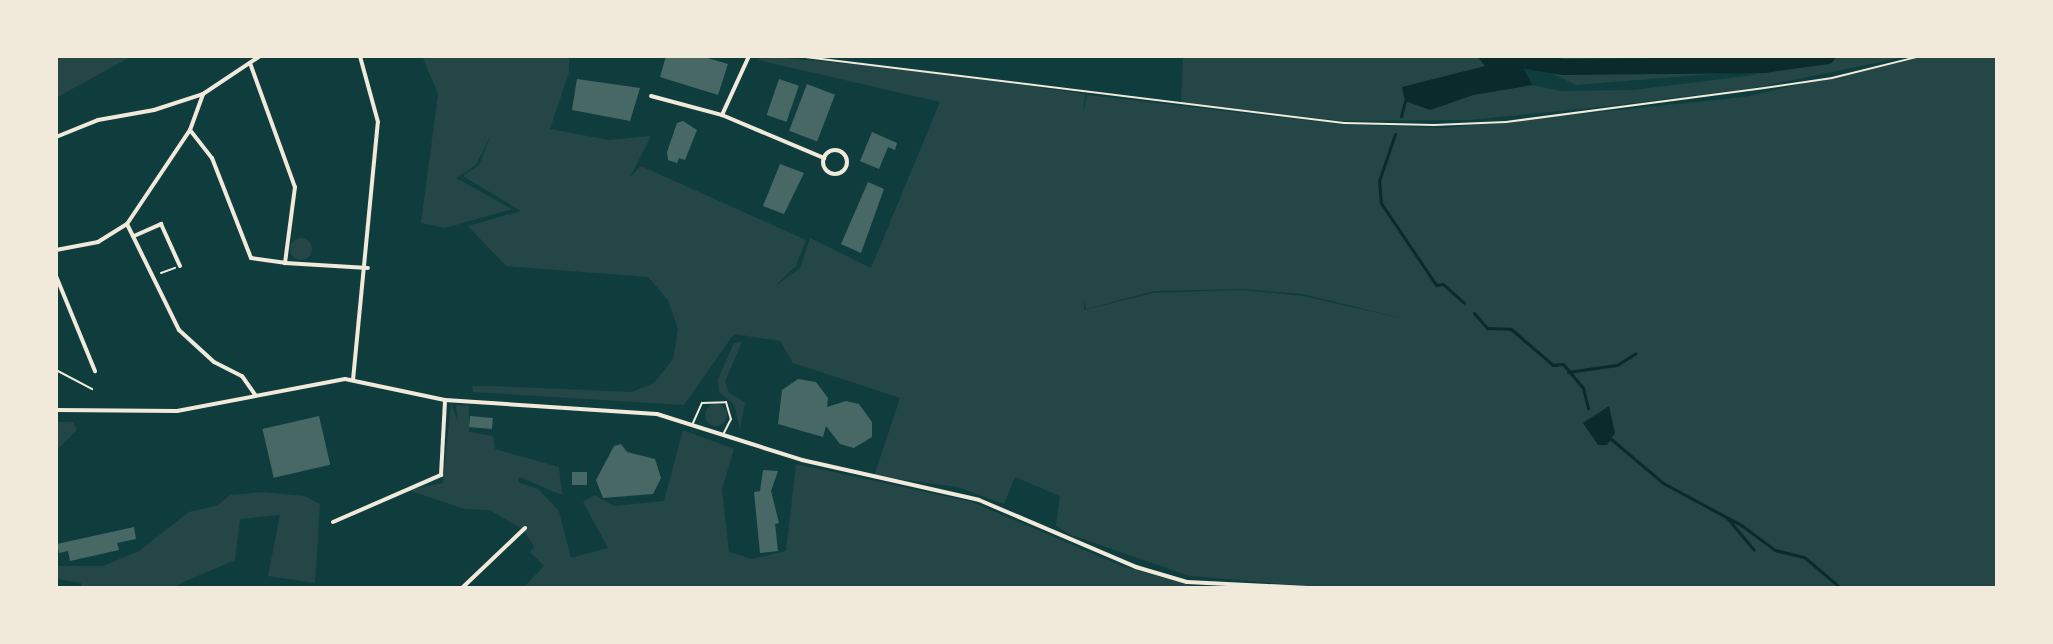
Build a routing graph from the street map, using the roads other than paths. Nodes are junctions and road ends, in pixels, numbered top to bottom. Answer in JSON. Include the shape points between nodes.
{"nodes":[{"id":1,"x":260,"y":56,"type":"edge"},
{"id":2,"x":360,"y":56,"type":"edge"},
{"id":3,"x":749,"y":56,"type":"edge"},
{"id":4,"x":250,"y":63,"type":"junction"},
{"id":5,"x":203,"y":94,"type":"junction"},
{"id":6,"x":651,"y":96,"type":"dead end"},
{"id":7,"x":722,"y":115,"type":"junction"},
{"id":8,"x":190,"y":130,"type":"junction"},
{"id":9,"x":56,"y":137,"type":"edge"},
{"id":10,"x":824,"y":158,"type":"junction"},
{"id":11,"x":127,"y":224,"type":"junction"},
{"id":12,"x":134,"y":236,"type":"junction"},
{"id":13,"x":56,"y":250,"type":"edge"},
{"id":14,"x":285,"y":263,"type":"junction"},
{"id":15,"x":180,"y":266,"type":"road end"},
{"id":16,"x":368,"y":268,"type":"junction"},
{"id":17,"x":56,"y":276,"type":"edge"},
{"id":18,"x":95,"y":371,"type":"dead end"},
{"id":19,"x":353,"y":380,"type":"junction"},
{"id":20,"x":256,"y":396,"type":"junction"},
{"id":21,"x":445,"y":400,"type":"junction"},
{"id":22,"x":56,"y":410,"type":"edge"},
{"id":23,"x":693,"y":424,"type":"junction"},
{"id":24,"x":723,"y":434,"type":"junction"},
{"id":25,"x":333,"y":522,"type":"dead end"},
{"id":26,"x":525,"y":528,"type":"dead end"},
{"id":27,"x":516,"y":536,"type":"junction"},
{"id":28,"x":523,"y":542,"type":"dead end"},
{"id":29,"x":462,"y":588,"type":"edge"},
{"id":30,"x":1308,"y":588,"type":"edge"}],
"edges":[{"from":1,"to":4,"type":"street"},
{"from":2,"to":16,"type":"street","via":[[378,122]]},
{"from":3,"to":7,"type":"street"},
{"from":4,"to":5,"type":"street"},
{"from":4,"to":14,"type":"street","via":[[295,187]]},
{"from":5,"to":8,"type":"street"},
{"from":5,"to":9,"type":"street","via":[[98,120]]},
{"from":6,"to":7,"type":"street"},
{"from":7,"to":10,"type":"street"},
{"from":8,"to":11,"type":"street"},
{"from":8,"to":14,"type":"street","via":[[212,158],[251,258]]},
{"from":10,"to":10,"type":"street","via":[[842,152],[846,168],[830,173]]},
{"from":11,"to":12,"type":"street"},
{"from":11,"to":13,"type":"street","via":[[98,242]]},
{"from":12,"to":15,"type":"street","via":[[161,224]]},
{"from":12,"to":20,"type":"street","via":[[179,330],[214,362],[242,376]]},
{"from":14,"to":16,"type":"street"},
{"from":16,"to":19,"type":"street"},
{"from":17,"to":18,"type":"street"},
{"from":19,"to":20,"type":"street","via":[[307,383]]},
{"from":19,"to":21,"type":"street"},
{"from":20,"to":22,"type":"street","via":[[177,411]]},
{"from":21,"to":23,"type":"street","via":[[623,410]]},
{"from":21,"to":25,"type":"street","via":[[441,475]]},
{"from":23,"to":24,"type":"street"},
{"from":23,"to":24,"type":"lane","via":[[702,403],[726,402],[731,419]]},
{"from":24,"to":30,"type":"street","via":[[802,460],[979,500],[1136,567],[1187,582]]},
{"from":26,"to":27,"type":"street"},
{"from":27,"to":28,"type":"street"},
{"from":27,"to":29,"type":"street"}]}
